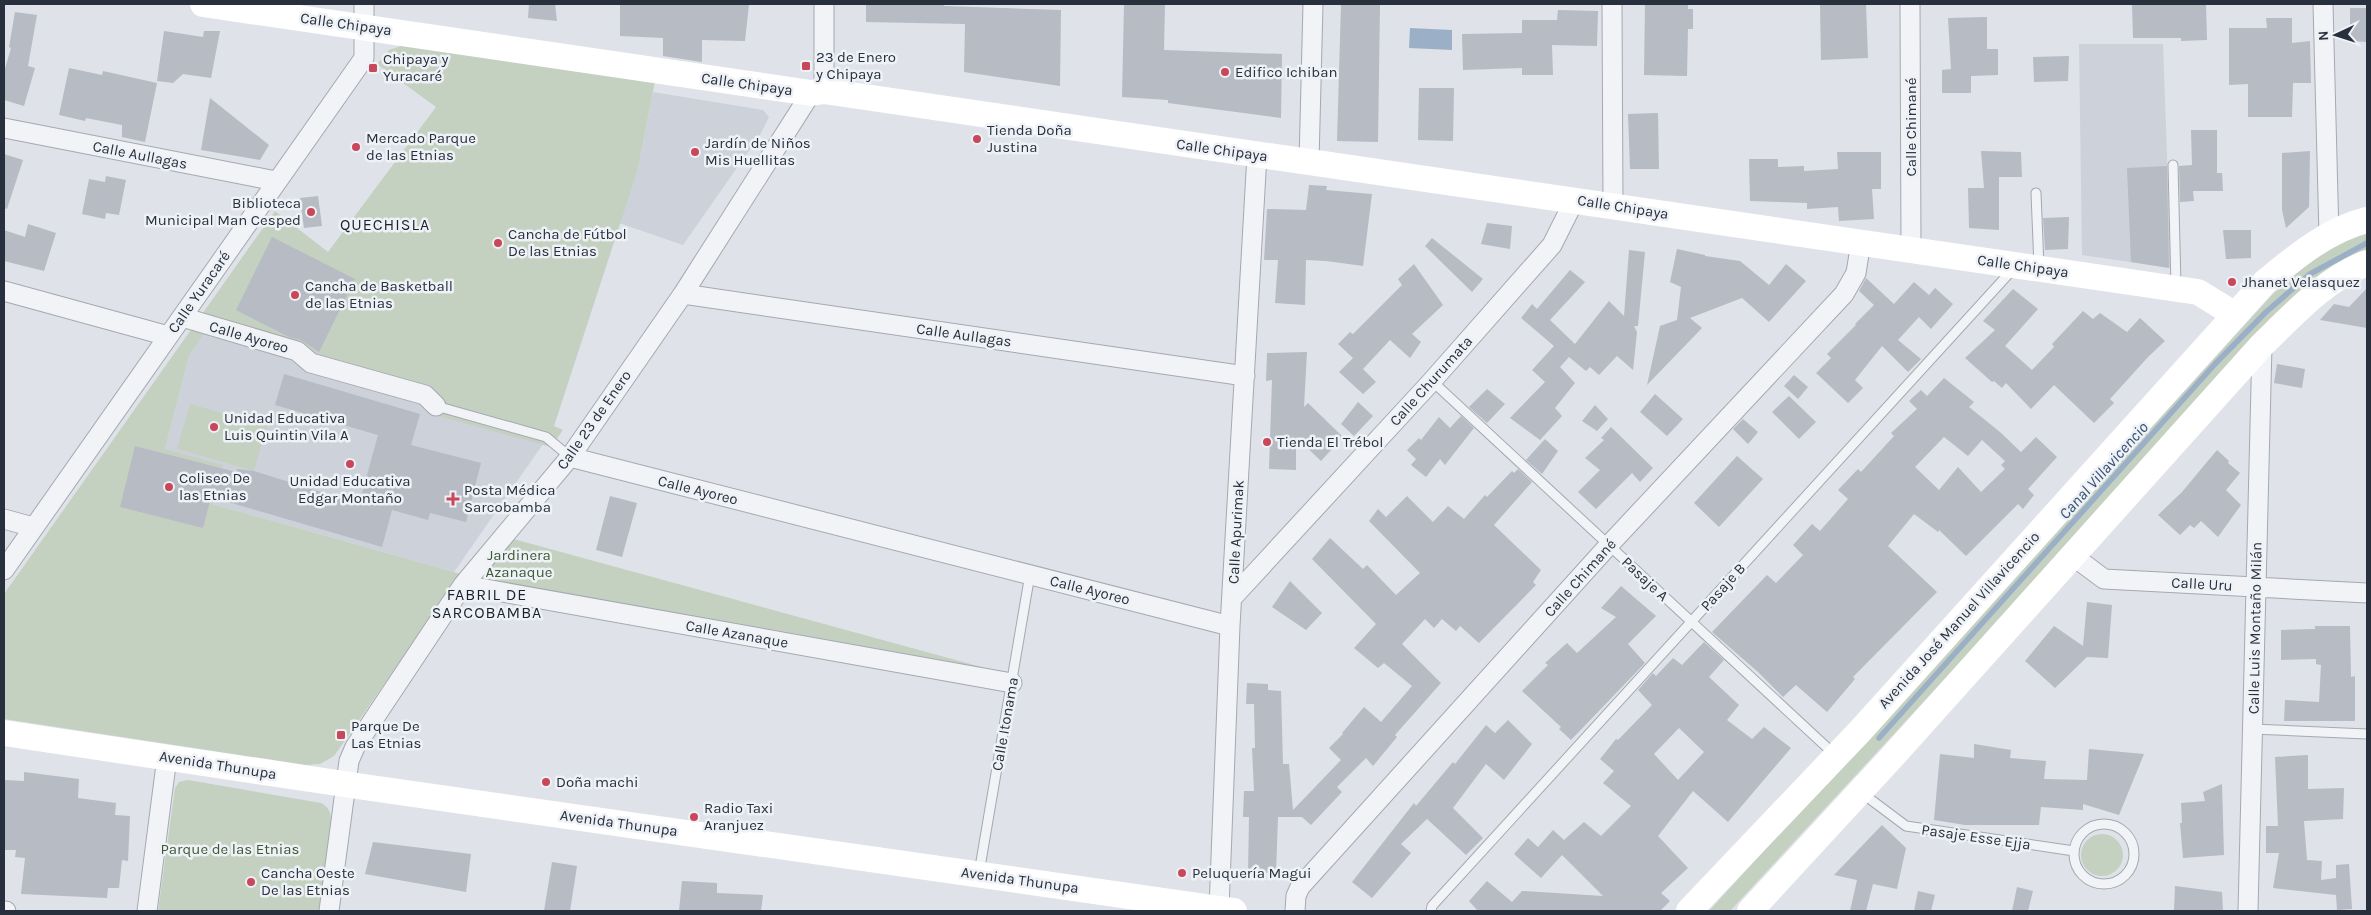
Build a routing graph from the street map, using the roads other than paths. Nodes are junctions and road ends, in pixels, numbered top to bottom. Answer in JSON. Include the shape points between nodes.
{"nodes":[{"id":1,"x":203,"y":4,"type":"edge"},
{"id":2,"x":824,"y":4,"type":"edge"},
{"id":3,"x":1313,"y":4,"type":"edge"},
{"id":4,"x":1612,"y":4,"type":"edge"},
{"id":5,"x":1910,"y":4,"type":"edge"},
{"id":6,"x":2323,"y":4,"type":"edge"},
{"id":7,"x":364,"y":15,"type":"edge"},
{"id":8,"x":818,"y":92,"type":"junction"},
{"id":9,"x":4,"y":128,"type":"edge"},
{"id":10,"x":1256,"y":155,"type":"junction"},
{"id":11,"x":1310,"y":162,"type":"junction"},
{"id":12,"x":2173,"y":165,"type":"dead end"},
{"id":13,"x":276,"y":181,"type":"junction"},
{"id":14,"x":2036,"y":193,"type":"dead end"},
{"id":15,"x":1575,"y":200,"type":"junction"},
{"id":16,"x":1614,"y":205,"type":"junction"},
{"id":17,"x":2367,"y":220,"type":"edge"},
{"id":18,"x":2329,"y":236,"type":"junction"},
{"id":19,"x":1861,"y":242,"type":"junction"},
{"id":20,"x":1911,"y":250,"type":"junction"},
{"id":21,"x":2367,"y":263,"type":"edge"},
{"id":22,"x":2028,"y":266,"type":"junction"},
{"id":23,"x":2176,"y":289,"type":"junction"},
{"id":24,"x":4,"y":291,"type":"edge"},
{"id":25,"x":683,"y":294,"type":"junction"},
{"id":26,"x":2234,"y":314,"type":"junction"},
{"id":27,"x":182,"y":317,"type":"junction"},
{"id":28,"x":168,"y":336,"type":"junction"},
{"id":29,"x":2262,"y":345,"type":"junction"},
{"id":30,"x":1245,"y":376,"type":"junction"},
{"id":31,"x":1432,"y":381,"type":"junction"},
{"id":32,"x":436,"y":406,"type":"joint"},
{"id":33,"x":570,"y":458,"type":"junction"},
{"id":34,"x":4,"y":519,"type":"edge"},
{"id":35,"x":33,"y":528,"type":"junction"},
{"id":36,"x":1609,"y":545,"type":"junction"},
{"id":37,"x":2073,"y":556,"type":"junction"},
{"id":38,"x":4,"y":570,"type":"edge"},
{"id":39,"x":1030,"y":574,"type":"junction"},
{"id":40,"x":463,"y":585,"type":"junction"},
{"id":41,"x":2255,"y":587,"type":"junction"},
{"id":42,"x":2367,"y":594,"type":"edge"},
{"id":43,"x":1233,"y":597,"type":"junction"},
{"id":44,"x":1691,"y":622,"type":"junction"},
{"id":45,"x":1230,"y":626,"type":"junction"},
{"id":46,"x":1012,"y":683,"type":"junction"},
{"id":47,"x":2252,"y":729,"type":"junction"},
{"id":48,"x":4,"y":733,"type":"edge"},
{"id":49,"x":2367,"y":734,"type":"edge"},
{"id":50,"x":1836,"y":756,"type":"junction"},
{"id":51,"x":167,"y":757,"type":"junction"},
{"id":52,"x":346,"y":784,"type":"junction"},
{"id":53,"x":1860,"y":792,"type":"junction"},
{"id":54,"x":2074,"y":851,"type":"junction"},
{"id":55,"x":979,"y":874,"type":"junction"},
{"id":56,"x":1226,"y":910,"type":"edge"},
{"id":57,"x":147,"y":911,"type":"edge"},
{"id":58,"x":329,"y":911,"type":"edge"},
{"id":59,"x":1295,"y":911,"type":"edge"},
{"id":60,"x":1431,"y":911,"type":"edge"},
{"id":61,"x":1689,"y":911,"type":"edge"},
{"id":62,"x":1750,"y":911,"type":"edge"},
{"id":63,"x":2248,"y":911,"type":"edge"}],
"edges":[{"from":1,"to":7,"type":"street","name":"Calle Chipaya"},
{"from":2,"to":8,"type":"street"},
{"from":3,"to":11,"type":"street"},
{"from":4,"to":16,"type":"street"},
{"from":5,"to":20,"type":"street","name":"Calle Chimané"},
{"from":6,"to":18,"type":"street"},
{"from":7,"to":8,"type":"street","name":"Calle Chipaya"},
{"from":7,"to":13,"type":"street","name":"Calle Yuracaré","via":[[364,58]]},
{"from":8,"to":10,"type":"street","name":"Calle Chipaya"},
{"from":8,"to":25,"type":"street","name":"Calle 23 de Enero"},
{"from":9,"to":13,"type":"street","name":"Calle Aullagas"},
{"from":10,"to":11,"type":"street","name":"Calle Chipaya"},
{"from":10,"to":30,"type":"street","name":"Calle Apurimak"},
{"from":11,"to":15,"type":"street","name":"Calle Chipaya"},
{"from":12,"to":23,"type":"lane"},
{"from":13,"to":27,"type":"street","name":"Calle Yuracaré"},
{"from":14,"to":22,"type":"lane"},
{"from":15,"to":16,"type":"street","name":"Calle Chipaya"},
{"from":15,"to":31,"type":"street","name":"Calle Churumata","via":[[1552,245]]},
{"from":16,"to":19,"type":"street","name":"Calle Chipaya"},
{"from":17,"to":18,"type":"street","name":"Avenida José Manuel Villavicencio"},
{"from":18,"to":26,"type":"street","name":"Avenida José Manuel Villavicencio","via":[[2286,264]]},
{"from":19,"to":20,"type":"street","name":"Calle Chipaya"},
{"from":19,"to":36,"type":"street","name":"Calle Chimané","via":[[1856,273],[1844,294]]},
{"from":20,"to":22,"type":"street","name":"Calle Chipaya"},
{"from":21,"to":29,"type":"street","via":[[2327,286]]},
{"from":22,"to":23,"type":"street","name":"Calle Chipaya"},
{"from":22,"to":44,"type":"lane","name":"Pasaje B"},
{"from":23,"to":26,"type":"street","name":"Calle Chipaya","via":[[2198,292]]},
{"from":24,"to":28,"type":"street"},
{"from":25,"to":30,"type":"street","name":"Calle Aullagas"},
{"from":25,"to":33,"type":"street","name":"Calle 23 de Enero"},
{"from":26,"to":50,"type":"street","name":"Avenida José Manuel Villavicencio"},
{"from":27,"to":28,"type":"street","name":"Calle Yuracaré"},
{"from":27,"to":32,"type":"street","name":"Calle Ayoreo","via":[[297,351],[311,363],[425,395]]},
{"from":28,"to":35,"type":"street","name":"Calle Yuracaré"},
{"from":29,"to":37,"type":"street"},
{"from":29,"to":41,"type":"street","name":"Calle Luis Montaño Milán"},
{"from":30,"to":43,"type":"street","name":"Calle Apurimak"},
{"from":31,"to":36,"type":"lane","name":"Pasaje A"},
{"from":31,"to":43,"type":"street","name":"Calle Churumata"},
{"from":32,"to":33,"type":"lane","name":"Calle Ayoreo","via":[[546,436]]},
{"from":33,"to":39,"type":"street","name":"Calle Ayoreo"},
{"from":33,"to":40,"type":"street","name":"Calle 23 de Enero"},
{"from":34,"to":35,"type":"street"},
{"from":35,"to":38,"type":"street","name":"Calle Yuracaré"},
{"from":36,"to":44,"type":"lane","name":"Pasaje A"},
{"from":36,"to":59,"type":"street","name":"Calle Chimané","via":[[1300,887]]},
{"from":37,"to":41,"type":"street","name":"Calle Uru","via":[[2104,579]]},
{"from":37,"to":53,"type":"street"},
{"from":39,"to":45,"type":"street","name":"Calle Ayoreo"},
{"from":39,"to":46,"type":"lane","name":"Calle Itonama"},
{"from":40,"to":46,"type":"street","name":"Calle Azanaque"},
{"from":40,"to":52,"type":"street","name":"Calle 23 de Enero","via":[[355,746]]},
{"from":41,"to":42,"type":"street","name":"Calle Uru"},
{"from":41,"to":47,"type":"street","name":"Calle Luis Montaño Milán"},
{"from":43,"to":45,"type":"street","name":"Calle Apurimak"},
{"from":44,"to":50,"type":"lane","name":"Pasaje A"},
{"from":44,"to":60,"type":"lane","name":"Pasaje B","via":[[1432,906]]},
{"from":45,"to":56,"type":"street","name":"Calle Apurimak"},
{"from":46,"to":55,"type":"lane","name":"Calle Itonama"},
{"from":47,"to":49,"type":"lane"},
{"from":47,"to":63,"type":"street","name":"Calle Luis Montaño Milán"},
{"from":48,"to":51,"type":"street","name":"Avenida Thunupa"},
{"from":50,"to":61,"type":"street","name":"Avenida José Manuel Villavicencio"},
{"from":51,"to":52,"type":"street","name":"Avenida Thunupa"},
{"from":51,"to":57,"type":"street"},
{"from":52,"to":55,"type":"street","name":"Avenida Thunupa"},
{"from":52,"to":58,"type":"street","name":"Calle 23 de Enero"},
{"from":53,"to":54,"type":"lane","name":"Pasaje Esse Ejja","via":[[1906,826]]},
{"from":53,"to":62,"type":"street"},
{"from":54,"to":54,"type":"lane","via":[[2075,861],[2085,877],[2102,884],[2112,883],[2128,872],[2134,854],[2127,835],[2110,824],[2100,824],[2082,833]]},
{"from":55,"to":56,"type":"street","name":"Avenida Thunupa"}]}
